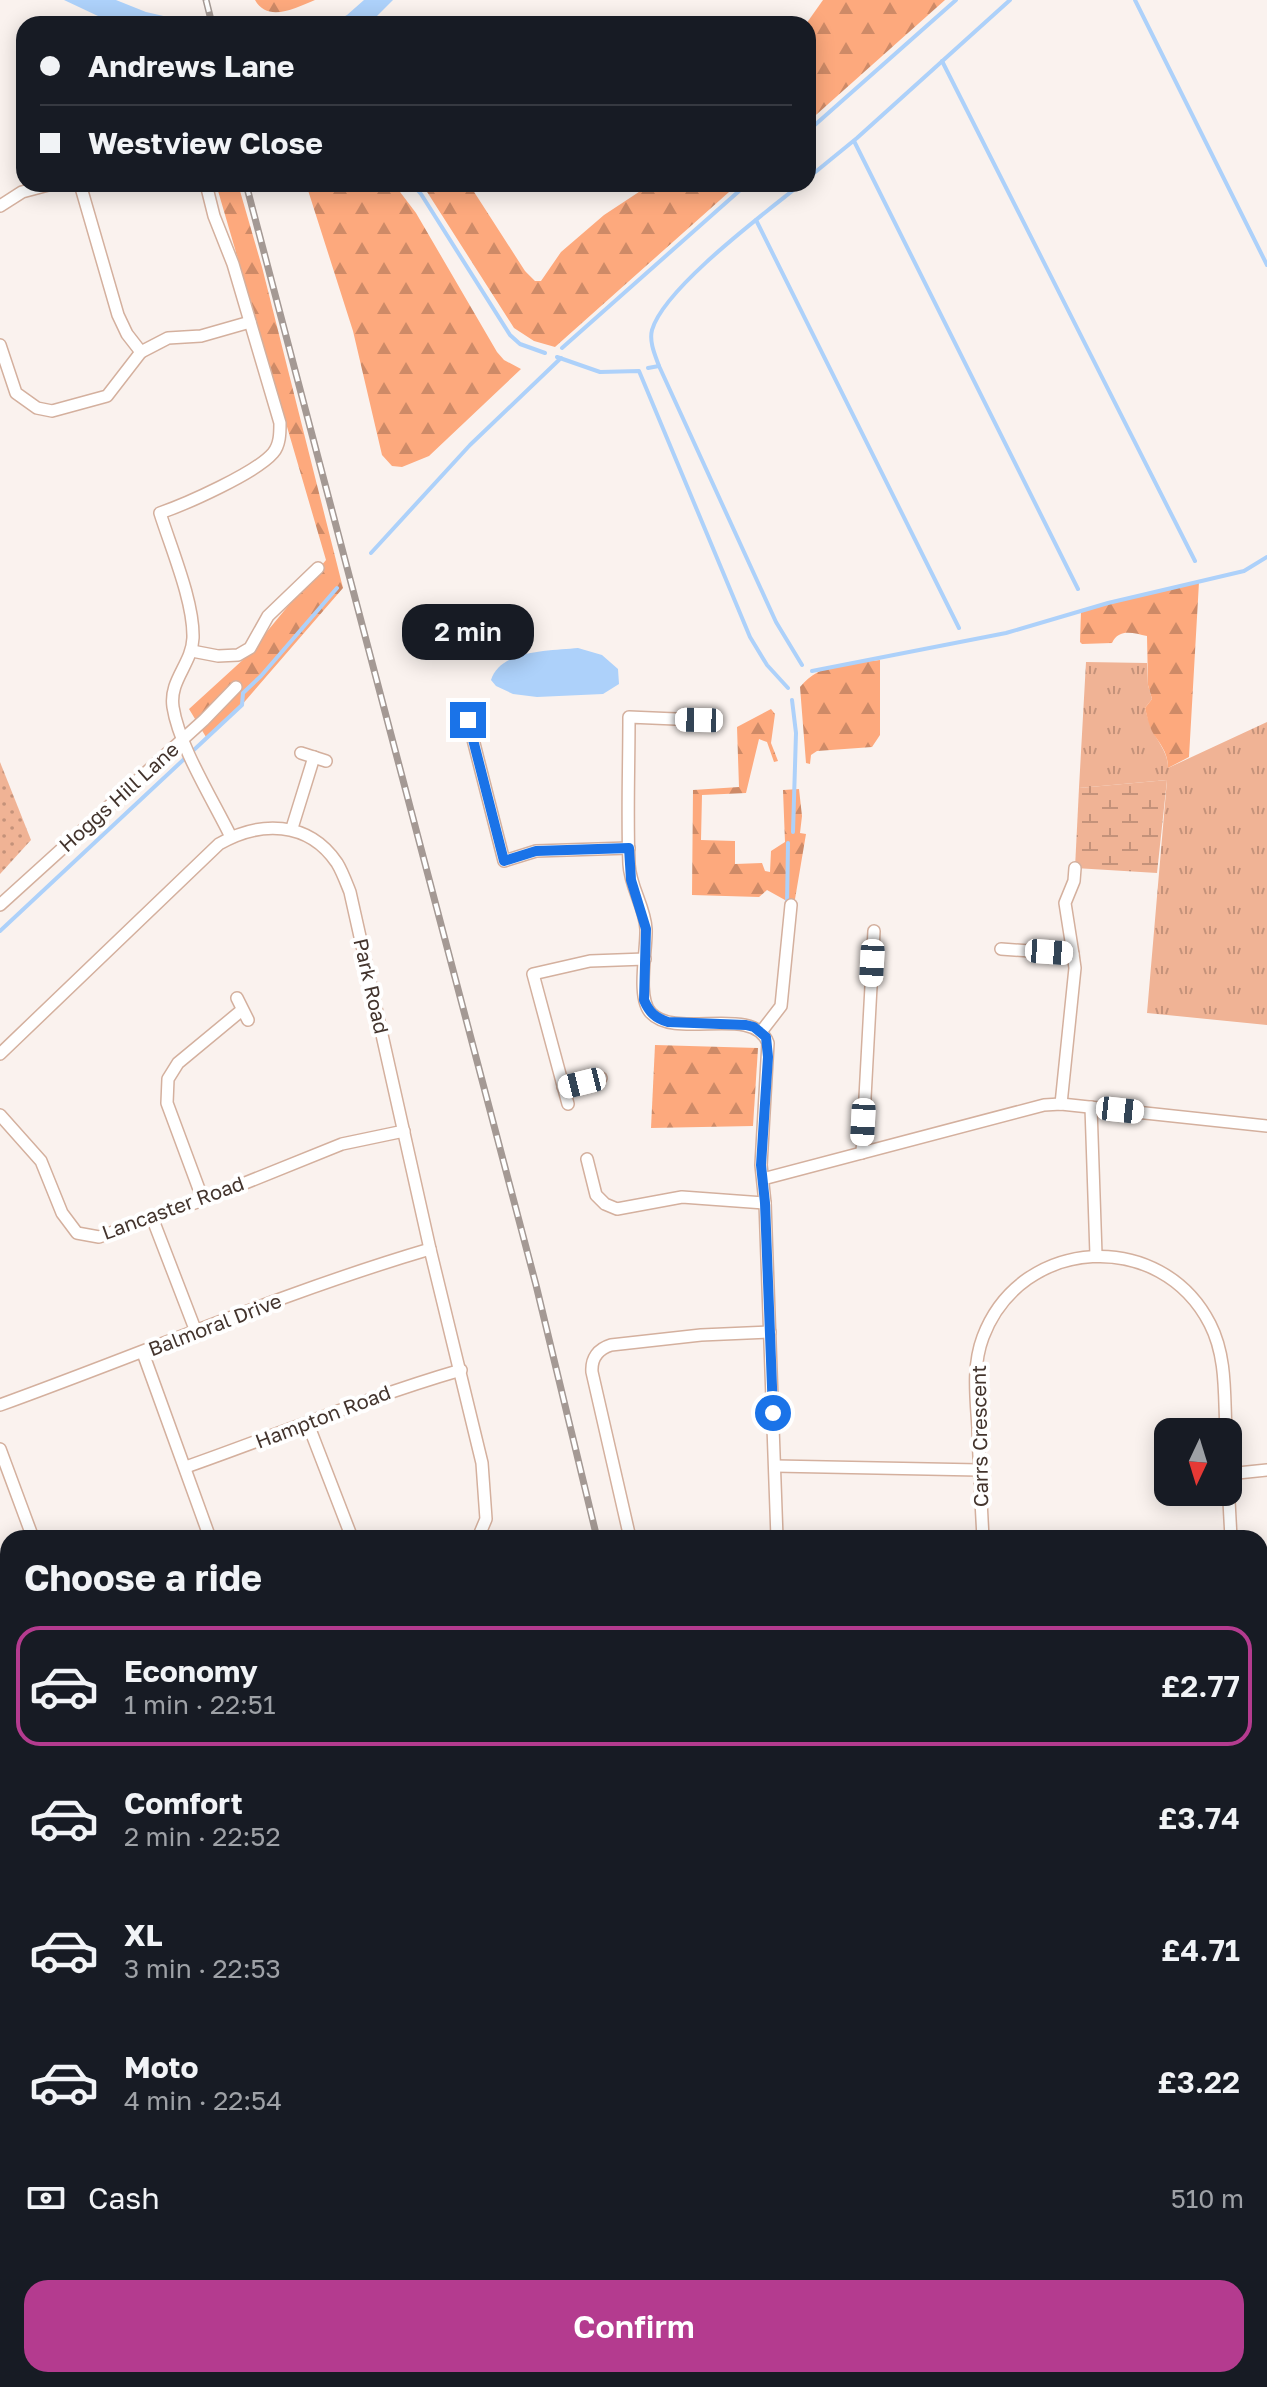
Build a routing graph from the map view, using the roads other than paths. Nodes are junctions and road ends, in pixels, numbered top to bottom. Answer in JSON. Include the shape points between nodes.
{"nodes":[{"id":1,"x":22,"y":192,"type":"edge"},
{"id":2,"x":82,"y":192,"type":"edge"},
{"id":3,"x":209,"y":192,"type":"edge"},
{"id":4,"x":0,"y":206,"type":"edge"},
{"id":5,"x":250,"y":322,"type":"junction"},
{"id":6,"x":0,"y":345,"type":"edge"},
{"id":7,"x":141,"y":352,"type":"junction"},
{"id":8,"x":318,"y":568,"type":"dead end"},
{"id":9,"x":192,"y":651,"type":"junction"},
{"id":10,"x":236,"y":687,"type":"dead end"},
{"id":11,"x":465,"y":708,"type":"dead end"},
{"id":12,"x":699,"y":720,"type":"dead end"},
{"id":13,"x":183,"y":739,"type":"junction"},
{"id":14,"x":301,"y":753,"type":"dead end"},
{"id":15,"x":292,"y":828,"type":"junction"},
{"id":16,"x":231,"y":837,"type":"junction"},
{"id":17,"x":629,"y":848,"type":"junction"},
{"id":18,"x":1075,"y":868,"type":"dead end"},
{"id":19,"x":0,"y":905,"type":"edge"},
{"id":20,"x":791,"y":905,"type":"dead end"},
{"id":21,"x":874,"y":931,"type":"dead end"},
{"id":22,"x":1001,"y":949,"type":"dead end"},
{"id":23,"x":1073,"y":954,"type":"junction"},
{"id":24,"x":645,"y":959,"type":"junction"},
{"id":25,"x":237,"y":998,"type":"dead end"},
{"id":26,"x":761,"y":1032,"type":"junction"},
{"id":27,"x":0,"y":1054,"type":"edge"},
{"id":28,"x":601,"y":1078,"type":"dead end"},
{"id":29,"x":563,"y":1087,"type":"junction"},
{"id":30,"x":568,"y":1104,"type":"dead end"},
{"id":31,"x":1061,"y":1104,"type":"junction"},
{"id":32,"x":1091,"y":1107,"type":"junction"},
{"id":33,"x":0,"y":1115,"type":"edge"},
{"id":34,"x":1267,"y":1126,"type":"edge"},
{"id":35,"x":404,"y":1131,"type":"junction"},
{"id":36,"x":862,"y":1153,"type":"junction"},
{"id":37,"x":587,"y":1159,"type":"dead end"},
{"id":38,"x":763,"y":1179,"type":"junction"},
{"id":39,"x":203,"y":1200,"type":"junction"},
{"id":40,"x":765,"y":1203,"type":"junction"},
{"id":41,"x":153,"y":1220,"type":"junction"},
{"id":42,"x":430,"y":1249,"type":"junction"},
{"id":43,"x":1096,"y":1255,"type":"junction"},
{"id":44,"x":195,"y":1329,"type":"junction"},
{"id":45,"x":770,"y":1332,"type":"junction"},
{"id":46,"x":143,"y":1353,"type":"junction"},
{"id":47,"x":461,"y":1370,"type":"junction"},
{"id":48,"x":0,"y":1405,"type":"edge"},
{"id":49,"x":1225,"y":1418,"type":"edge"},
{"id":50,"x":308,"y":1424,"type":"junction"},
{"id":51,"x":0,"y":1449,"type":"edge"},
{"id":52,"x":775,"y":1466,"type":"junction"},
{"id":53,"x":186,"y":1467,"type":"junction"},
{"id":54,"x":979,"y":1470,"type":"junction"},
{"id":55,"x":1267,"y":1470,"type":"edge"},
{"id":56,"x":1242,"y":1473,"type":"edge"},
{"id":57,"x":1229,"y":1506,"type":"edge"},
{"id":58,"x":30,"y":1530,"type":"edge"},
{"id":59,"x":207,"y":1530,"type":"edge"},
{"id":60,"x":349,"y":1530,"type":"edge"},
{"id":61,"x":481,"y":1530,"type":"edge"},
{"id":62,"x":628,"y":1530,"type":"edge"},
{"id":63,"x":777,"y":1530,"type":"edge"},
{"id":64,"x":983,"y":1530,"type":"edge"},
{"id":65,"x":1231,"y":1530,"type":"edge"}],
"edges":[{"from":1,"to":4,"type":"street"},
{"from":2,"to":7,"type":"street","via":[[118,315]]},
{"from":3,"to":5,"type":"street"},
{"from":5,"to":7,"type":"street","via":[[201,336],[168,338]]},
{"from":5,"to":9,"type":"street","via":[[280,423],[278,444],[264,461],[190,503],[160,513],[192,618]]},
{"from":6,"to":7,"type":"street","via":[[16,393],[37,408],[52,411],[107,396]]},
{"from":8,"to":9,"type":"street","via":[[268,616],[250,648],[238,655]]},
{"from":9,"to":13,"type":"street","via":[[172,693]]},
{"from":10,"to":13,"type":"street","name":"Hoggs Hill Lane"},
{"from":11,"to":17,"type":"street","via":[[504,861],[536,851]]},
{"from":12,"to":17,"type":"street","via":[[629,717]]},
{"from":13,"to":16,"type":"street"},
{"from":13,"to":19,"type":"street","name":"Hoggs Hill Lane"},
{"from":14,"to":15,"type":"street","via":[[320,759]]},
{"from":15,"to":16,"type":"street","via":[[252,829]]},
{"from":15,"to":35,"type":"street","name":"Park Road","via":[[323,847],[350,892]]},
{"from":16,"to":27,"type":"street"},
{"from":17,"to":24,"type":"street","via":[[631,880],[644,917]]},
{"from":18,"to":23,"type":"street","via":[[1065,903]]},
{"from":20,"to":26,"type":"street","via":[[781,1006]]},
{"from":21,"to":36,"type":"street"},
{"from":22,"to":23,"type":"street"},
{"from":23,"to":31,"type":"street"},
{"from":24,"to":26,"type":"street","via":[[644,1000],[659,1019],[746,1025]]},
{"from":24,"to":29,"type":"street","via":[[590,961],[533,974]]},
{"from":25,"to":39,"type":"street","via":[[245,1015],[178,1063],[168,1079],[167,1103]]},
{"from":26,"to":38,"type":"street","via":[[768,1043]]},
{"from":28,"to":29,"type":"street"},
{"from":29,"to":30,"type":"street"},
{"from":31,"to":32,"type":"street"},
{"from":31,"to":36,"type":"street","via":[[1028,1108]]},
{"from":32,"to":34,"type":"street"},
{"from":32,"to":43,"type":"street"},
{"from":33,"to":41,"type":"street","name":"Lancaster Road","via":[[41,1161],[62,1213],[77,1233],[99,1237]]},
{"from":35,"to":39,"type":"street","name":"Lancaster Road","via":[[342,1144]]},
{"from":35,"to":42,"type":"street","name":"Park Road"},
{"from":36,"to":38,"type":"street"},
{"from":37,"to":40,"type":"street","via":[[596,1195],[617,1209],[682,1197]]},
{"from":38,"to":40,"type":"street"},
{"from":39,"to":41,"type":"street","name":"Lancaster Road"},
{"from":40,"to":45,"type":"street"},
{"from":41,"to":44,"type":"street"},
{"from":42,"to":44,"type":"street","name":"Balmoral Drive"},
{"from":42,"to":47,"type":"street","name":"Park Road"},
{"from":43,"to":49,"type":"street","via":[[1128,1259],[1158,1271],[1199,1306],[1221,1355]]},
{"from":43,"to":54,"type":"street","name":"Carrs Crescent","via":[[1036,1273],[993,1318],[976,1367]]},
{"from":44,"to":46,"type":"street","name":"Balmoral Drive"},
{"from":45,"to":52,"type":"street"},
{"from":45,"to":62,"type":"street","via":[[611,1345],[594,1357],[592,1372]]},
{"from":46,"to":48,"type":"street","name":"Balmoral Drive"},
{"from":46,"to":53,"type":"street"},
{"from":47,"to":50,"type":"street","name":"Hampton Road"},
{"from":47,"to":61,"type":"street","name":"Park Road","via":[[485,1481]]},
{"from":50,"to":53,"type":"street","name":"Hampton Road"},
{"from":50,"to":60,"type":"street"},
{"from":51,"to":58,"type":"street"},
{"from":52,"to":54,"type":"street"},
{"from":52,"to":63,"type":"street"},
{"from":53,"to":59,"type":"street"},
{"from":54,"to":64,"type":"street","name":"Carrs Crescent"},
{"from":55,"to":56,"type":"street"},
{"from":57,"to":65,"type":"street"}]}
